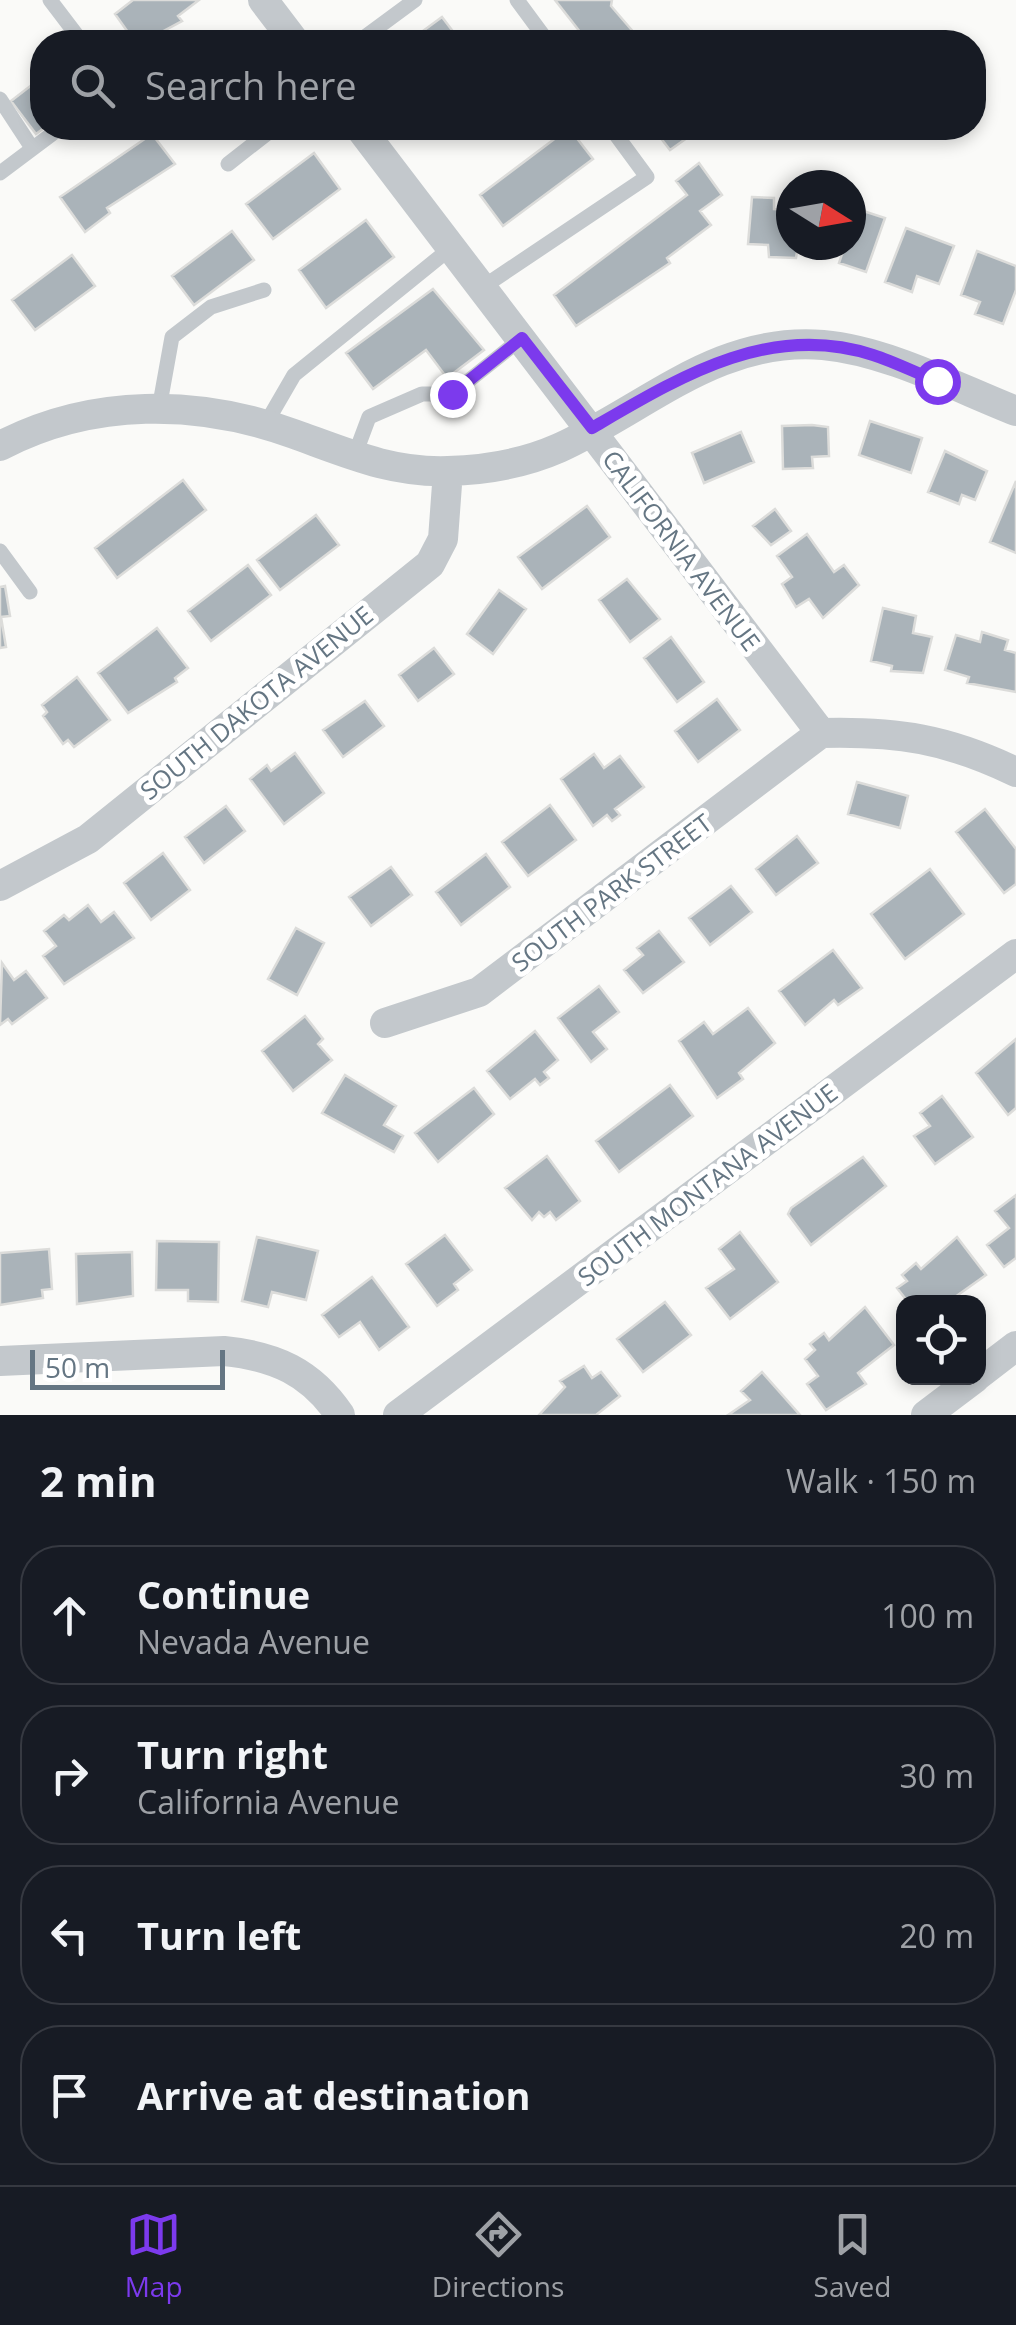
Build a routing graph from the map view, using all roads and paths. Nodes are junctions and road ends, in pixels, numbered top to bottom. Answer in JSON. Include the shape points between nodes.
{"nodes":[{"id":1,"x":50,"y":0,"type":"edge"},
{"id":2,"x":263,"y":0,"type":"edge"},
{"id":3,"x":415,"y":0,"type":"edge"},
{"id":4,"x":517,"y":0,"type":"edge"},
{"id":5,"x":73,"y":30,"type":"edge"},
{"id":6,"x":286,"y":30,"type":"edge"},
{"id":7,"x":374,"y":30,"type":"edge"},
{"id":8,"x":539,"y":30,"type":"edge"},
{"id":9,"x":0,"y":99,"type":"edge"},
{"id":10,"x":43,"y":140,"type":"edge"},
{"id":11,"x":259,"y":140,"type":"edge"},
{"id":12,"x":369,"y":140,"type":"edge"},
{"id":13,"x":620,"y":140,"type":"edge"},
{"id":14,"x":32,"y":148,"type":"junction"},
{"id":15,"x":228,"y":164,"type":"dead end"},
{"id":16,"x":0,"y":172,"type":"edge"},
{"id":17,"x":452,"y":247,"type":"junction"},
{"id":18,"x":483,"y":287,"type":"junction"},
{"id":19,"x":264,"y":290,"type":"dead end"},
{"id":20,"x":522,"y":338,"type":"junction"},
{"id":21,"x":159,"y":409,"type":"junction"},
{"id":22,"x":1016,"y":411,"type":"edge"},
{"id":23,"x":265,"y":425,"type":"junction"},
{"id":24,"x":592,"y":428,"type":"junction"},
{"id":25,"x":0,"y":446,"type":"edge"},
{"id":26,"x":354,"y":457,"type":"junction"},
{"id":27,"x":448,"y":472,"type":"junction"},
{"id":28,"x":0,"y":551,"type":"edge"},
{"id":29,"x":30,"y":592,"type":"dead end"},
{"id":30,"x":822,"y":733,"type":"junction"},
{"id":31,"x":1016,"y":772,"type":"edge"},
{"id":32,"x":0,"y":886,"type":"edge"},
{"id":33,"x":1016,"y":954,"type":"edge"},
{"id":34,"x":385,"y":1023,"type":"dead end"},
{"id":35,"x":1016,"y":1346,"type":"edge"},
{"id":36,"x":0,"y":1361,"type":"edge"},
{"id":37,"x":986,"y":1369,"type":"edge"},
{"id":38,"x":965,"y":1385,"type":"edge"},
{"id":39,"x":340,"y":1415,"type":"edge"},
{"id":40,"x":398,"y":1415,"type":"edge"},
{"id":41,"x":926,"y":1415,"type":"edge"}],
"edges":[{"from":1,"to":5,"type":"lane"},
{"from":2,"to":6,"type":"street"},
{"from":3,"to":7,"type":"lane"},
{"from":4,"to":8,"type":"lane"},
{"from":9,"to":14,"type":"lane"},
{"from":10,"to":14,"type":"lane"},
{"from":11,"to":15,"type":"lane"},
{"from":12,"to":17,"type":"street","name":"CALIFORNIA AVENUE"},
{"from":13,"to":18,"type":"lane","via":[[647,177]]},
{"from":14,"to":16,"type":"lane"},
{"from":17,"to":18,"type":"street","name":"CALIFORNIA AVENUE"},
{"from":17,"to":23,"type":"lane","via":[[294,375]]},
{"from":18,"to":20,"type":"street","name":"CALIFORNIA AVENUE"},
{"from":19,"to":21,"type":"lane","via":[[211,307],[172,337]]},
{"from":20,"to":24,"type":"street","name":"CALIFORNIA AVENUE"},
{"from":20,"to":26,"type":"lane","via":[[452,394],[422,394],[369,417]]},
{"from":21,"to":23,"type":"street"},
{"from":21,"to":25,"type":"street","via":[[62,419]]},
{"from":22,"to":24,"type":"street","via":[[872,355],[796,344],[724,359]]},
{"from":23,"to":26,"type":"street"},
{"from":24,"to":27,"type":"street","via":[[532,458]]},
{"from":24,"to":30,"type":"street","name":"CALIFORNIA AVENUE"},
{"from":26,"to":27,"type":"street","via":[[392,470]]},
{"from":27,"to":32,"type":"street","name":"SOUTH DAKOTA AVENUE","via":[[443,539],[430,564],[88,838]]},
{"from":28,"to":29,"type":"lane"},
{"from":30,"to":31,"type":"street","via":[[878,732],[964,747]]},
{"from":30,"to":34,"type":"street","name":"SOUTH PARK STREET","via":[[479,992]]},
{"from":33,"to":40,"type":"street","name":"SOUTH MONTANA AVENUE"},
{"from":35,"to":37,"type":"street"},
{"from":36,"to":39,"type":"street","via":[[257,1354],[306,1376]]},
{"from":38,"to":41,"type":"street"}]}
